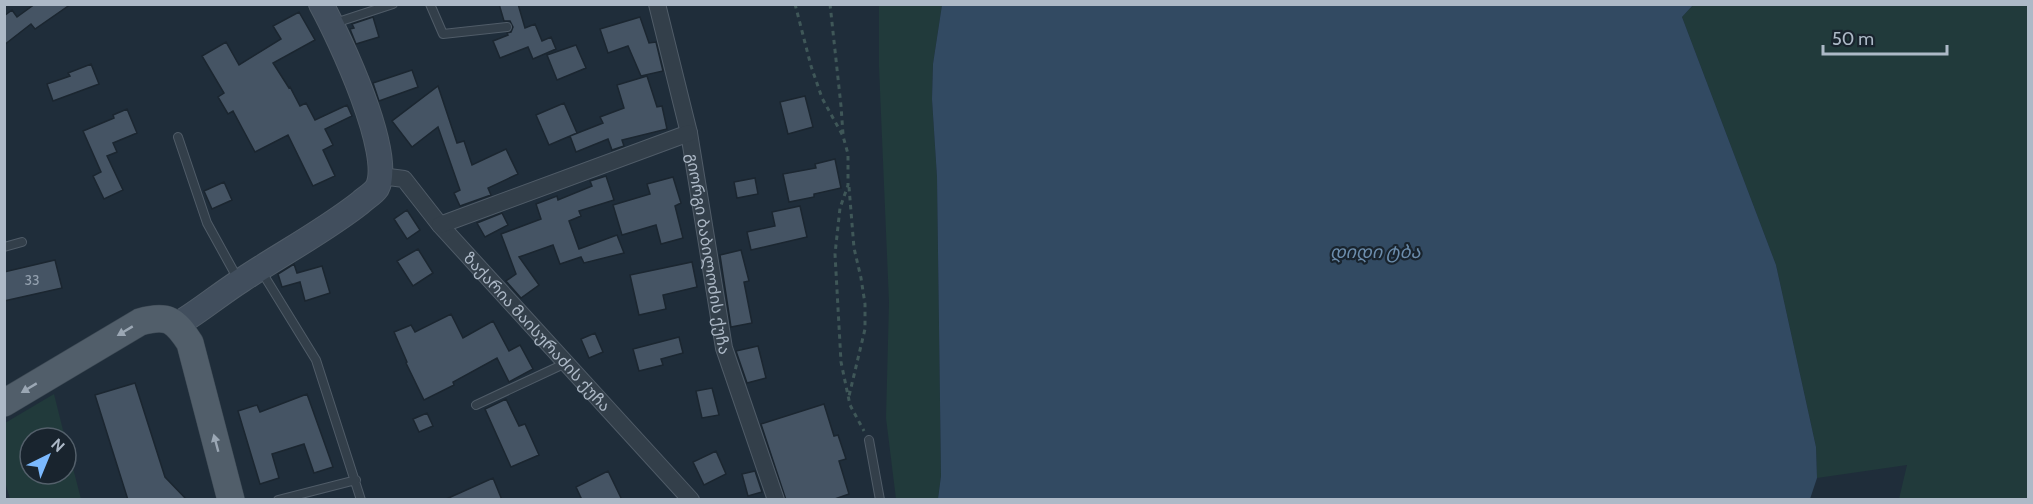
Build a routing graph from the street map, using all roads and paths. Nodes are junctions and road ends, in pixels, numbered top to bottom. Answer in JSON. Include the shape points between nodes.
{"nodes":[{"id":1,"x":393,"y":4,"type":"edge"},
{"id":2,"x":430,"y":4,"type":"edge"},
{"id":3,"x":657,"y":4,"type":"edge"},
{"id":4,"x":795,"y":4,"type":"edge"},
{"id":5,"x":830,"y":4,"type":"edge"},
{"id":6,"x":326,"y":14,"type":"edge"},
{"id":7,"x":507,"y":27,"type":"dead end"},
{"id":8,"x":689,"y":134,"type":"junction"},
{"id":9,"x":843,"y":136,"type":"junction"},
{"id":10,"x":178,"y":137,"type":"dead end"},
{"id":11,"x":381,"y":176,"type":"junction"},
{"id":12,"x":849,"y":185,"type":"junction"},
{"id":13,"x":440,"y":225,"type":"junction"},
{"id":14,"x":22,"y":242,"type":"dead end"},
{"id":15,"x":4,"y":247,"type":"edge"},
{"id":16,"x":250,"y":275,"type":"junction"},
{"id":17,"x":178,"y":324,"type":"junction"},
{"id":18,"x":566,"y":363,"type":"junction"},
{"id":19,"x":849,"y":399,"type":"junction"},
{"id":20,"x":4,"y":403,"type":"edge"},
{"id":21,"x":476,"y":405,"type":"dead end"},
{"id":22,"x":869,"y":440,"type":"joint"},
{"id":23,"x":356,"y":480,"type":"junction"},
{"id":24,"x":231,"y":500,"type":"edge"},
{"id":25,"x":278,"y":500,"type":"edge"},
{"id":26,"x":361,"y":500,"type":"edge"},
{"id":27,"x":691,"y":500,"type":"edge"},
{"id":28,"x":776,"y":500,"type":"edge"},
{"id":29,"x":880,"y":500,"type":"edge"}],
"edges":[{"from":1,"to":6,"type":"lane"},
{"from":2,"to":7,"type":"lane","via":[[443,34]]},
{"from":3,"to":8,"type":"street","name":"გიორგი ბაბილოძის ქუჩა"},
{"from":4,"to":9,"type":"path","via":[[822,98]]},
{"from":5,"to":9,"type":"path"},
{"from":6,"to":11,"type":"street","via":[[366,107],[379,148]]},
{"from":8,"to":13,"type":"street"},
{"from":8,"to":28,"type":"street","name":"გიორგი ბაბილოძის ქუჩა","via":[[724,348]]},
{"from":9,"to":12,"type":"path"},
{"from":10,"to":16,"type":"lane","via":[[207,223]]},
{"from":11,"to":13,"type":"street","name":"ზაქარია მაისურაძის ქუჩა","via":[[404,179]]},
{"from":11,"to":16,"type":"street","via":[[376,189],[334,223]]},
{"from":12,"to":19,"type":"path","via":[[840,208],[835,254],[841,362]]},
{"from":12,"to":19,"type":"path","via":[[854,248],[865,304],[865,329]]},
{"from":13,"to":18,"type":"street","name":"ზაქარია მაისურაძის ქუჩა"},
{"from":14,"to":15,"type":"lane"},
{"from":16,"to":17,"type":"street"},
{"from":16,"to":23,"type":"lane","via":[[316,360]]},
{"from":17,"to":20,"type":"main road","one_way":true,"via":[[157,317],[140,322]]},
{"from":24,"to":17,"type":"main road","one_way":true,"via":[[190,344]]},
{"from":18,"to":21,"type":"lane"},
{"from":18,"to":27,"type":"street","name":"ზაქარია მაისურაძის ქუჩა"},
{"from":19,"to":22,"type":"path"},
{"from":22,"to":29,"type":"lane"},
{"from":23,"to":25,"type":"lane"},
{"from":23,"to":26,"type":"lane"}]}
